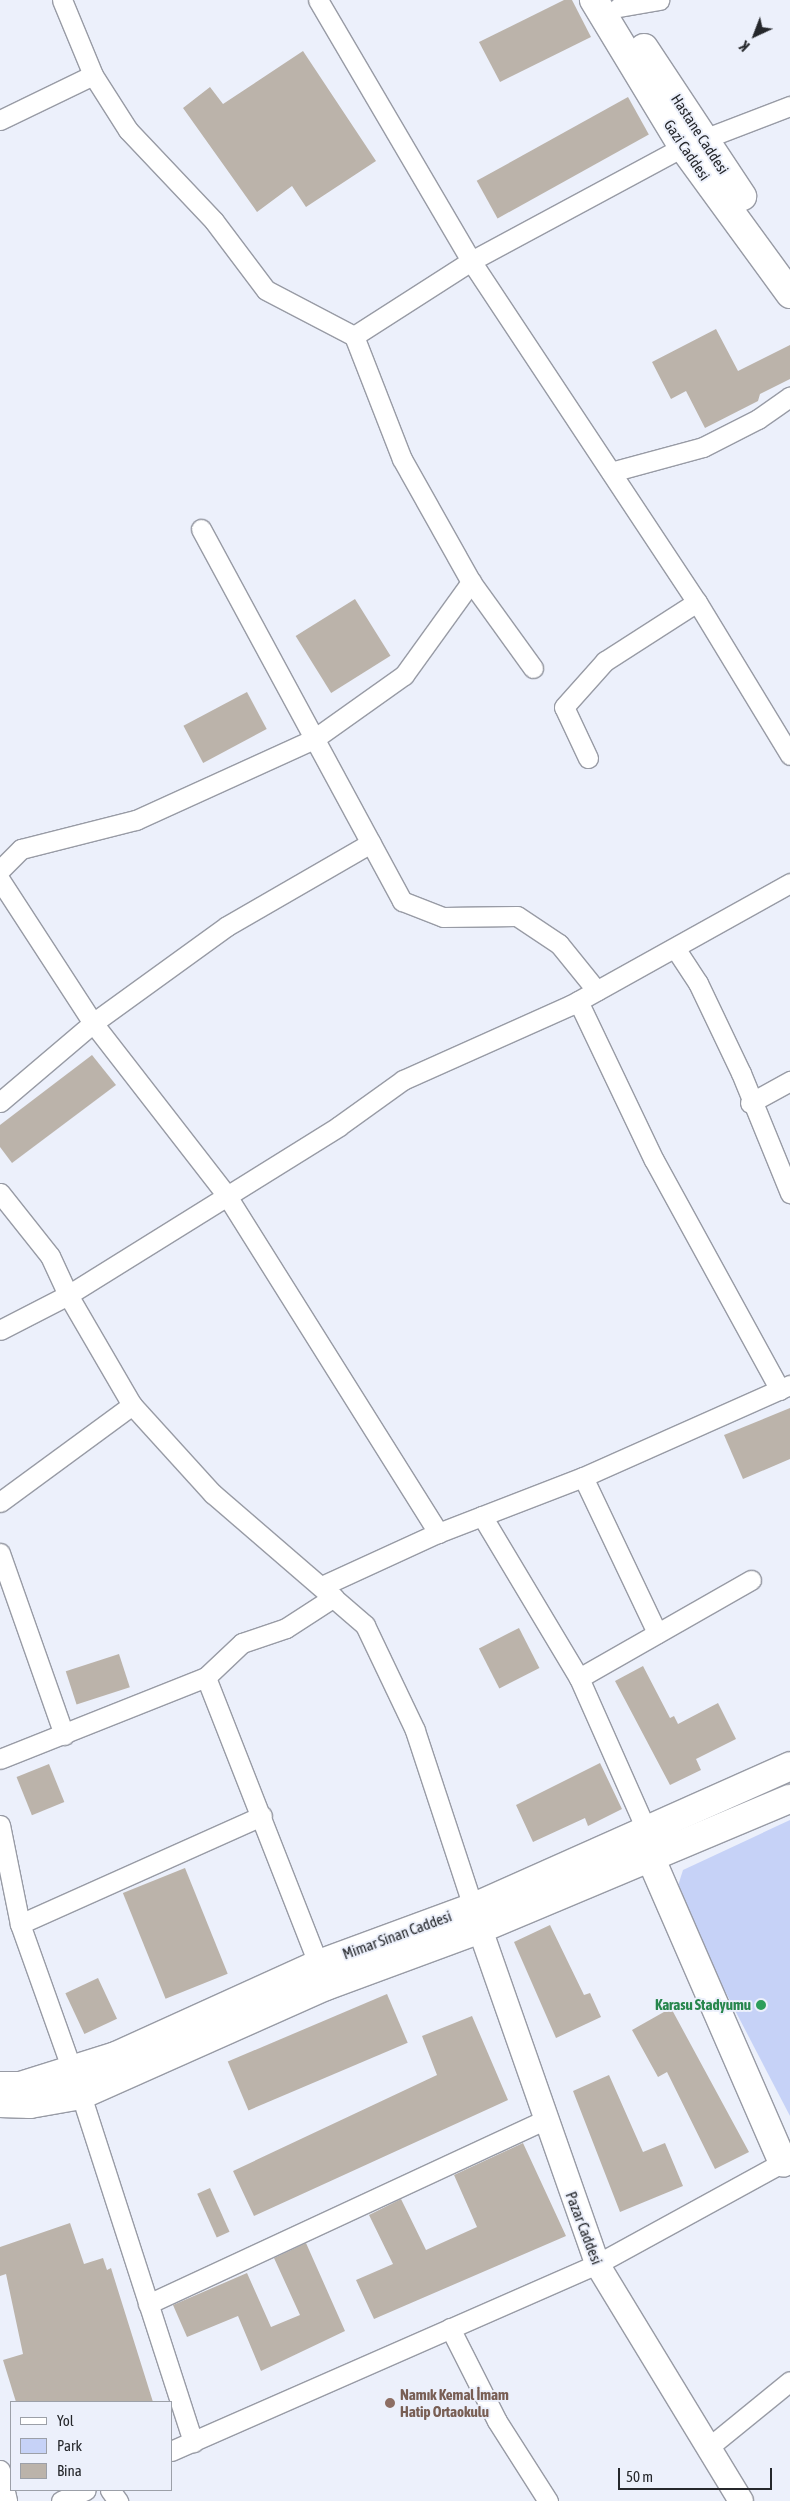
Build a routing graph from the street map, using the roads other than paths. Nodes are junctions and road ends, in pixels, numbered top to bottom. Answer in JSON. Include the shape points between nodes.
{"nodes":[{"id":1,"x":62,"y":0,"type":"edge"},
{"id":2,"x":318,"y":0,"type":"edge"},
{"id":3,"x":658,"y":0,"type":"edge"},
{"id":4,"x":609,"y":2,"type":"edge"},
{"id":5,"x":93,"y":75,"type":"junction"},
{"id":6,"x":790,"y":106,"type":"edge"},
{"id":7,"x":0,"y":120,"type":"edge"},
{"id":8,"x":693,"y":144,"type":"junction"},
{"id":9,"x":470,"y":261,"type":"junction"},
{"id":10,"x":790,"y":264,"type":"edge"},
{"id":11,"x":790,"y":294,"type":"edge"},
{"id":12,"x":354,"y":336,"type":"junction"},
{"id":13,"x":790,"y":397,"type":"edge"},
{"id":14,"x":611,"y":472,"type":"junction"},
{"id":15,"x":202,"y":529,"type":"dead end"},
{"id":16,"x":471,"y":582,"type":"junction"},
{"id":17,"x":697,"y":602,"type":"junction"},
{"id":18,"x":533,"y":668,"type":"dead end"},
{"id":19,"x":314,"y":739,"type":"junction"},
{"id":20,"x":790,"y":755,"type":"edge"},
{"id":21,"x":588,"y":758,"type":"dead end"},
{"id":22,"x":370,"y":843,"type":"junction"},
{"id":23,"x":0,"y":870,"type":"edge"},
{"id":24,"x":0,"y":880,"type":"edge"},
{"id":25,"x":790,"y":883,"type":"edge"},
{"id":26,"x":674,"y":948,"type":"junction"},
{"id":27,"x":598,"y":990,"type":"junction"},
{"id":28,"x":578,"y":1001,"type":"junction"},
{"id":29,"x":93,"y":1023,"type":"junction"},
{"id":30,"x":790,"y":1081,"type":"edge"},
{"id":31,"x":0,"y":1102,"type":"edge"},
{"id":32,"x":750,"y":1103,"type":"junction"},
{"id":33,"x":0,"y":1193,"type":"edge"},
{"id":34,"x":790,"y":1193,"type":"edge"},
{"id":35,"x":227,"y":1196,"type":"junction"},
{"id":36,"x":68,"y":1295,"type":"junction"},
{"id":37,"x":0,"y":1330,"type":"edge"},
{"id":38,"x":785,"y":1388,"type":"edge"},
{"id":39,"x":132,"y":1405,"type":"junction"},
{"id":40,"x":583,"y":1477,"type":"junction"},
{"id":41,"x":0,"y":1502,"type":"edge"},
{"id":42,"x":482,"y":1516,"type":"junction"},
{"id":43,"x":438,"y":1533,"type":"junction"},
{"id":44,"x":0,"y":1553,"type":"edge"},
{"id":45,"x":751,"y":1580,"type":"dead end"},
{"id":46,"x":328,"y":1592,"type":"junction"},
{"id":47,"x":657,"y":1633,"type":"junction"},
{"id":48,"x":206,"y":1677,"type":"junction"},
{"id":49,"x":579,"y":1678,"type":"junction"},
{"id":50,"x":64,"y":1735,"type":"junction"},
{"id":51,"x":0,"y":1759,"type":"edge"},
{"id":52,"x":790,"y":1766,"type":"edge"},
{"id":53,"x":790,"y":1798,"type":"edge"},
{"id":54,"x":262,"y":1816,"type":"junction"},
{"id":55,"x":0,"y":1825,"type":"edge"},
{"id":56,"x":646,"y":1829,"type":"junction"},
{"id":57,"x":652,"y":1859,"type":"junction"},
{"id":58,"x":477,"y":1918,"type":"junction"},
{"id":59,"x":20,"y":1924,"type":"junction"},
{"id":60,"x":322,"y":1975,"type":"junction"},
{"id":61,"x":77,"y":2084,"type":"junction"},
{"id":62,"x":0,"y":2086,"type":"edge"},
{"id":63,"x":0,"y":2103,"type":"edge"},
{"id":64,"x":544,"y":2120,"type":"junction"},
{"id":65,"x":787,"y":2161,"type":"edge"},
{"id":66,"x":596,"y":2264,"type":"junction"},
{"id":67,"x":148,"y":2304,"type":"junction"},
{"id":68,"x":450,"y":2328,"type":"junction"},
{"id":69,"x":790,"y":2381,"type":"edge"},
{"id":70,"x":192,"y":2442,"type":"junction"},
{"id":71,"x":709,"y":2446,"type":"junction"},
{"id":72,"x":172,"y":2451,"type":"edge"},
{"id":73,"x":0,"y":2470,"type":"edge"},
{"id":74,"x":84,"y":2491,"type":"edge"},
{"id":75,"x":7,"y":2501,"type":"edge"},
{"id":76,"x":61,"y":2501,"type":"edge"},
{"id":77,"x":548,"y":2501,"type":"edge"},
{"id":78,"x":741,"y":2501,"type":"edge"}],
"edges":[{"from":1,"to":5,"type":"street"},
{"from":2,"to":9,"type":"street"},
{"from":3,"to":4,"type":"street"},
{"from":4,"to":8,"type":"main road","name":"Hastane Caddesi"},
{"from":5,"to":7,"type":"street"},
{"from":5,"to":12,"type":"street","via":[[128,130],[214,221],[266,290]]},
{"from":6,"to":8,"type":"street"},
{"from":8,"to":9,"type":"street"},
{"from":8,"to":10,"type":"main road","name":"Hastane Caddesi"},
{"from":8,"to":11,"type":"main road","name":"Gazi Caddesi"},
{"from":9,"to":12,"type":"street"},
{"from":9,"to":14,"type":"street"},
{"from":12,"to":16,"type":"street","via":[[402,459]]},
{"from":13,"to":14,"type":"street","via":[[758,419],[703,447]]},
{"from":14,"to":17,"type":"street"},
{"from":15,"to":19,"type":"street"},
{"from":16,"to":18,"type":"street"},
{"from":16,"to":19,"type":"street","via":[[404,675]]},
{"from":17,"to":20,"type":"street"},
{"from":17,"to":21,"type":"street","via":[[605,661],[564,707]]},
{"from":19,"to":22,"type":"street"},
{"from":19,"to":23,"type":"street","via":[[136,820],[21,849]]},
{"from":22,"to":27,"type":"street","via":[[402,901],[442,917],[517,916],[559,944]]},
{"from":22,"to":29,"type":"street","via":[[227,926]]},
{"from":24,"to":29,"type":"street"},
{"from":25,"to":26,"type":"street"},
{"from":26,"to":27,"type":"street"},
{"from":26,"to":32,"type":"street","via":[[698,983],[741,1073]]},
{"from":27,"to":28,"type":"street"},
{"from":28,"to":35,"type":"street","via":[[403,1080]]},
{"from":28,"to":38,"type":"street","via":[[654,1160]]},
{"from":29,"to":31,"type":"street"},
{"from":29,"to":35,"type":"street"},
{"from":30,"to":32,"type":"street"},
{"from":32,"to":34,"type":"street"},
{"from":33,"to":36,"type":"street","via":[[50,1256]]},
{"from":35,"to":36,"type":"street"},
{"from":35,"to":43,"type":"street"},
{"from":36,"to":37,"type":"street"},
{"from":36,"to":39,"type":"street"},
{"from":38,"to":40,"type":"street"},
{"from":39,"to":41,"type":"street"},
{"from":39,"to":46,"type":"street","via":[[213,1494]]},
{"from":40,"to":42,"type":"street"},
{"from":40,"to":47,"type":"street"},
{"from":42,"to":43,"type":"street"},
{"from":42,"to":49,"type":"street"},
{"from":43,"to":46,"type":"street"},
{"from":44,"to":50,"type":"street"},
{"from":45,"to":47,"type":"street"},
{"from":46,"to":48,"type":"street","via":[[286,1628],[242,1644]]},
{"from":46,"to":58,"type":"street","via":[[365,1625],[415,1730],[454,1858]]},
{"from":47,"to":49,"type":"street"},
{"from":48,"to":50,"type":"street"},
{"from":48,"to":54,"type":"street"},
{"from":49,"to":56,"type":"street"},
{"from":50,"to":51,"type":"street"},
{"from":52,"to":56,"type":"main road","name":"Mimar Sinan Caddesi"},
{"from":53,"to":57,"type":"main road","name":"Mimar Sinan Caddesi"},
{"from":54,"to":59,"type":"street"},
{"from":54,"to":60,"type":"street"},
{"from":55,"to":59,"type":"street"},
{"from":56,"to":57,"type":"main road"},
{"from":56,"to":58,"type":"main road","name":"Mimar Sinan Caddesi"},
{"from":57,"to":58,"type":"main road","name":"Mimar Sinan Caddesi"},
{"from":57,"to":65,"type":"main road"},
{"from":58,"to":60,"type":"main road","name":"Mimar Sinan Caddesi"},
{"from":58,"to":64,"type":"street","name":"Pazar Caddesi"},
{"from":59,"to":61,"type":"street"},
{"from":60,"to":61,"type":"main road","name":"Mimar Sinan Caddesi"},
{"from":61,"to":62,"type":"main road","name":"Mimar Sinan Caddesi"},
{"from":61,"to":63,"type":"main road","name":"Mimar Sinan Caddesi","via":[[30,2104]]},
{"from":61,"to":67,"type":"street"},
{"from":64,"to":66,"type":"street","name":"Pazar Caddesi"},
{"from":64,"to":67,"type":"street"},
{"from":65,"to":66,"type":"street"},
{"from":66,"to":68,"type":"street"},
{"from":66,"to":71,"type":"street","name":"Pazar Caddesi"},
{"from":67,"to":70,"type":"street"},
{"from":68,"to":70,"type":"street"},
{"from":68,"to":77,"type":"street","via":[[497,2421]]},
{"from":69,"to":71,"type":"street"},
{"from":70,"to":72,"type":"street"},
{"from":71,"to":78,"type":"street","name":"Pazar Caddesi"},
{"from":73,"to":75,"type":"street"},
{"from":74,"to":76,"type":"street"}]}
